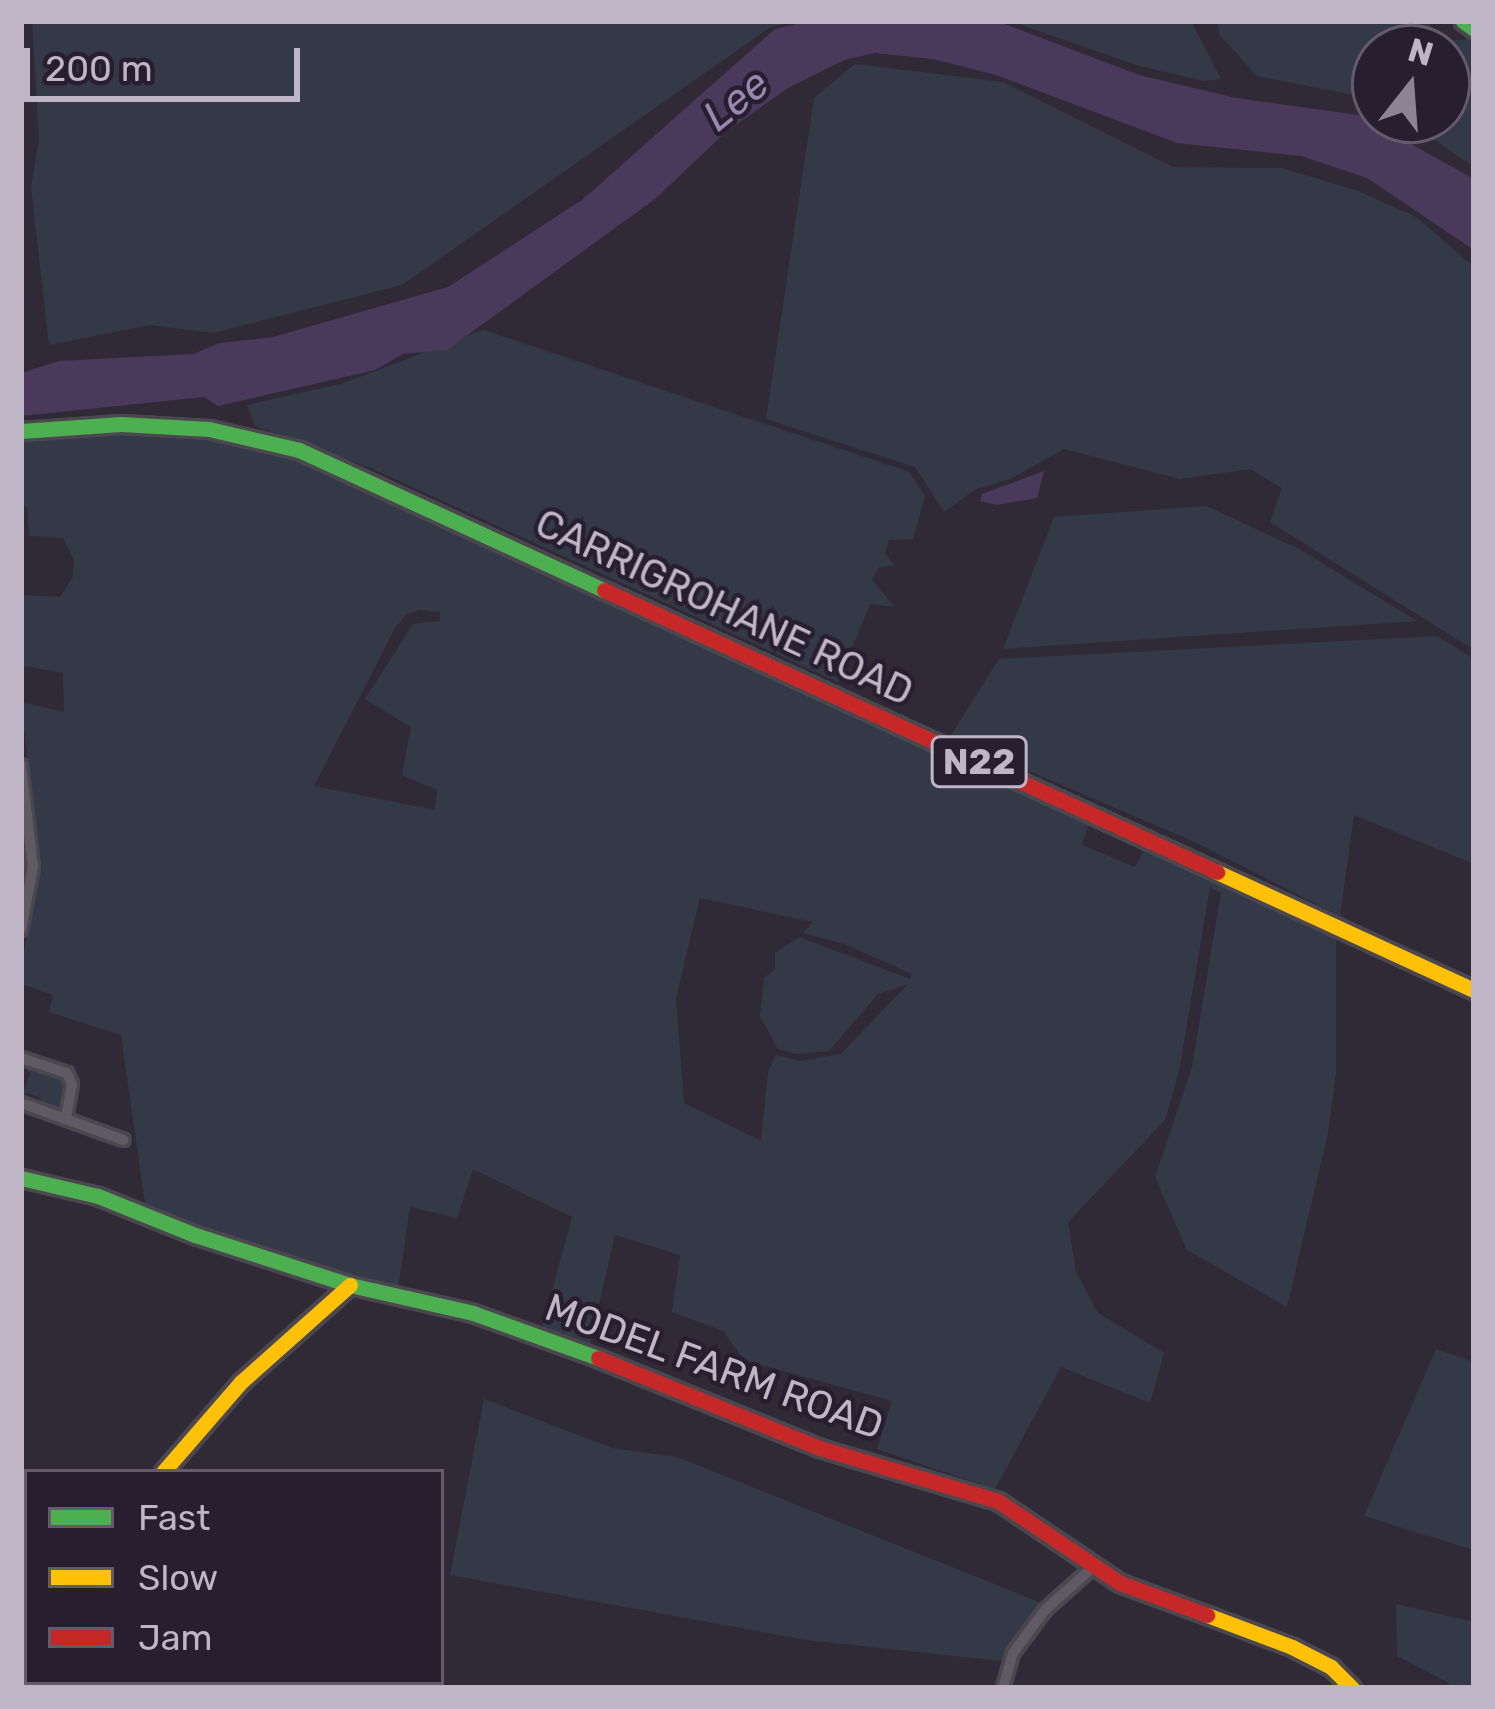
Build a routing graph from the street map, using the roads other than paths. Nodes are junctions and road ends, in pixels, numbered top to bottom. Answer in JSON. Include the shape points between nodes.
{"nodes":[{"id":1,"x":1463,"y":21,"type":"edge"},
{"id":2,"x":1474,"y":28,"type":"edge"},
{"id":3,"x":21,"y":431,"type":"edge"},
{"id":4,"x":21,"y":765,"type":"edge"},
{"id":5,"x":21,"y":930,"type":"edge"},
{"id":6,"x":1474,"y":990,"type":"edge"},
{"id":7,"x":21,"y":1058,"type":"edge"},
{"id":8,"x":21,"y":1103,"type":"edge"},
{"id":9,"x":66,"y":1119,"type":"junction"},
{"id":10,"x":124,"y":1140,"type":"dead end"},
{"id":11,"x":21,"y":1178,"type":"edge"},
{"id":12,"x":350,"y":1285,"type":"junction"},
{"id":13,"x":166,"y":1469,"type":"edge"},
{"id":14,"x":1094,"y":1566,"type":"junction"},
{"id":15,"x":1004,"y":1688,"type":"edge"},
{"id":16,"x":1352,"y":1688,"type":"edge"}],
"edges":[{"from":1,"to":2,"type":"main road"},
{"from":3,"to":6,"type":"main road","name":"CARRIGROHANE ROAD","number":"N22","via":[[209,429],[338,467]]},
{"from":4,"to":5,"type":"street","via":[[33,866]]},
{"from":7,"to":9,"type":"street","via":[[68,1073]]},
{"from":8,"to":9,"type":"street"},
{"from":9,"to":10,"type":"street"},
{"from":11,"to":12,"type":"main road","name":"MODEL FARM ROAD","via":[[98,1196]]},
{"from":12,"to":13,"type":"main road","via":[[241,1382]]},
{"from":12,"to":14,"type":"main road","name":"MODEL FARM ROAD","via":[[473,1313],[820,1448],[998,1501]]},
{"from":14,"to":15,"type":"street","via":[[1012,1653]]},
{"from":14,"to":16,"type":"main road","name":"MODEL FARM ROAD","via":[[1292,1647]]}]}
